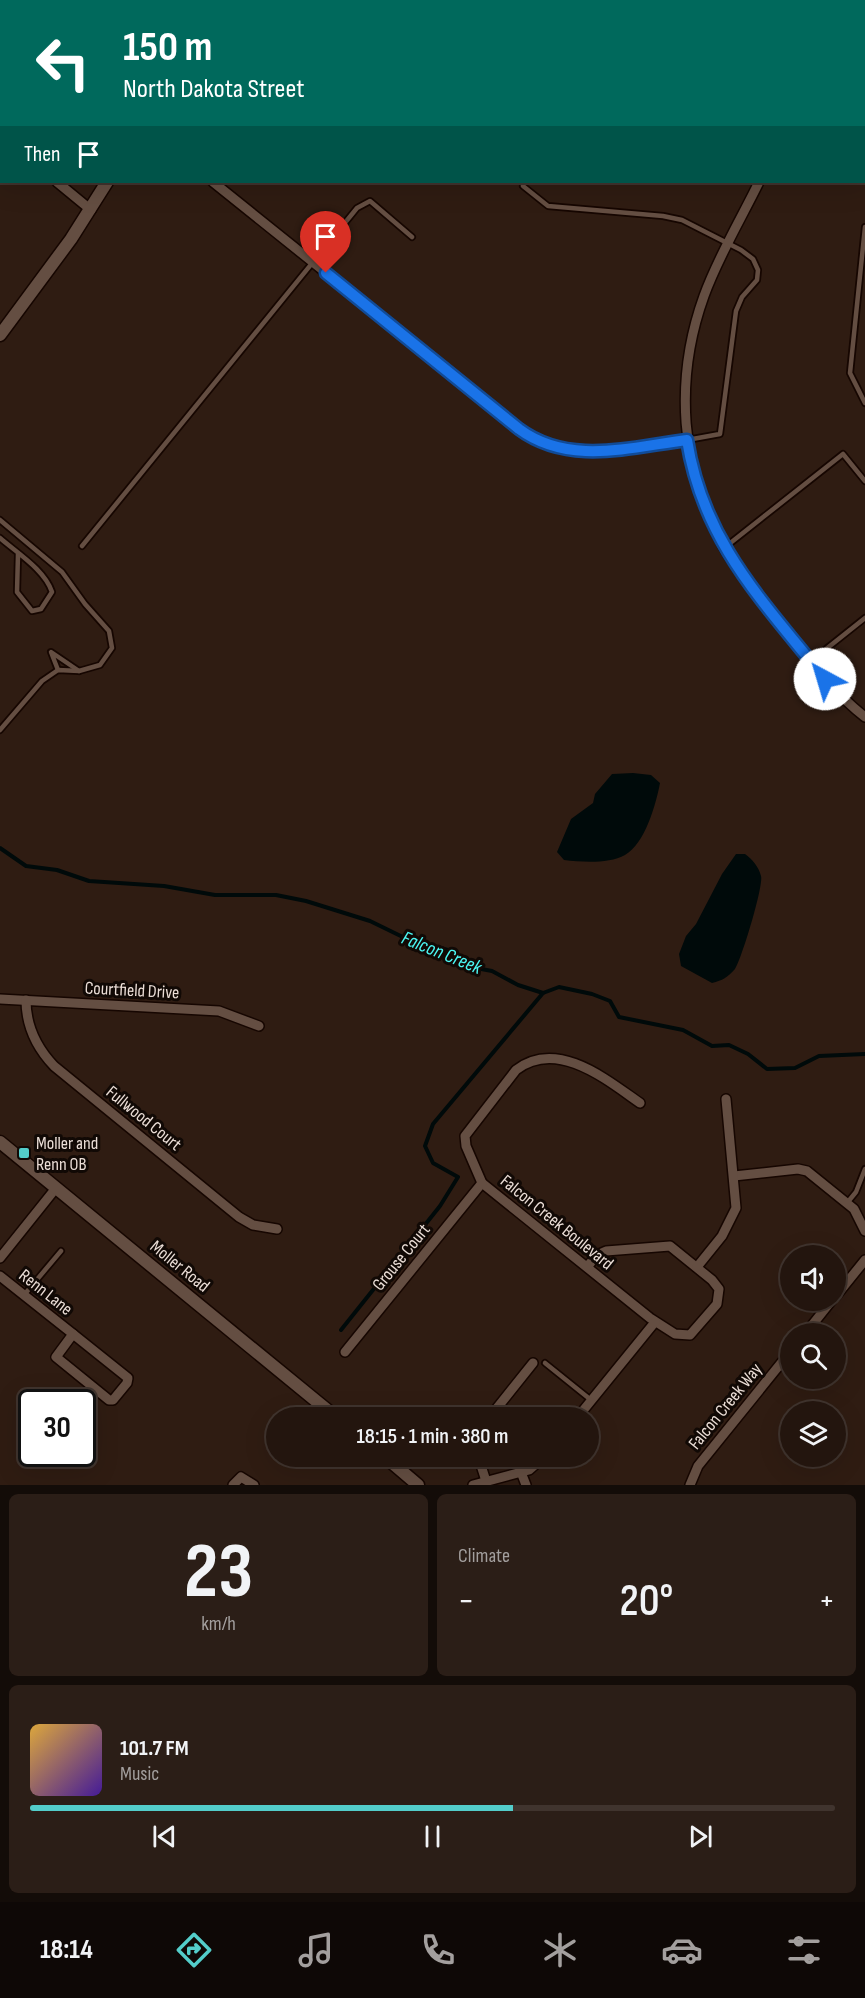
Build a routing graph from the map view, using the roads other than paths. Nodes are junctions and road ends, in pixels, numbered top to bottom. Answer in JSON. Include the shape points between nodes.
{"nodes":[{"id":1,"x":58,"y":183,"type":"edge"},
{"id":2,"x":106,"y":183,"type":"edge"},
{"id":3,"x":214,"y":183,"type":"edge"},
{"id":4,"x":759,"y":183,"type":"edge"},
{"id":5,"x":524,"y":186,"type":"dead end"},
{"id":6,"x":91,"y":210,"type":"junction"},
{"id":7,"x":865,"y":227,"type":"edge"},
{"id":8,"x":412,"y":237,"type":"dead end"},
{"id":9,"x":729,"y":244,"type":"junction"},
{"id":10,"x":312,"y":262,"type":"junction"},
{"id":11,"x":0,"y":335,"type":"edge"},
{"id":12,"x":865,"y":403,"type":"edge"},
{"id":13,"x":687,"y":440,"type":"junction"},
{"id":14,"x":865,"y":481,"type":"edge"},
{"id":15,"x":0,"y":520,"type":"edge"},
{"id":16,"x":0,"y":538,"type":"edge"},
{"id":17,"x":82,"y":546,"type":"dead end"},
{"id":18,"x":724,"y":548,"type":"junction"},
{"id":19,"x":18,"y":554,"type":"junction"},
{"id":20,"x":865,"y":618,"type":"edge"},
{"id":21,"x":811,"y":661,"type":"junction"},
{"id":22,"x":58,"y":670,"type":"junction"},
{"id":23,"x":79,"y":671,"type":"junction"},
{"id":24,"x":865,"y":717,"type":"edge"},
{"id":25,"x":0,"y":730,"type":"edge"},
{"id":26,"x":0,"y":999,"type":"edge"},
{"id":27,"x":26,"y":1000,"type":"junction"},
{"id":28,"x":259,"y":1026,"type":"dead end"},
{"id":29,"x":726,"y":1100,"type":"dead end"},
{"id":30,"x":640,"y":1103,"type":"dead end"},
{"id":31,"x":0,"y":1142,"type":"edge"},
{"id":32,"x":865,"y":1169,"type":"edge"},
{"id":33,"x":734,"y":1176,"type":"junction"},
{"id":34,"x":482,"y":1182,"type":"junction"},
{"id":35,"x":56,"y":1188,"type":"junction"},
{"id":36,"x":847,"y":1203,"type":"junction"},
{"id":37,"x":277,"y":1229,"type":"dead end"},
{"id":38,"x":865,"y":1231,"type":"edge"},
{"id":39,"x":61,"y":1251,"type":"dead end"},
{"id":40,"x":0,"y":1258,"type":"edge"},
{"id":41,"x":865,"y":1260,"type":"edge"},
{"id":42,"x":586,"y":1267,"type":"junction"},
{"id":43,"x":697,"y":1267,"type":"junction"},
{"id":44,"x":0,"y":1276,"type":"edge"},
{"id":45,"x":846,"y":1284,"type":"edge"},
{"id":46,"x":24,"y":1296,"type":"junction"},
{"id":47,"x":823,"y":1311,"type":"edge"},
{"id":48,"x":655,"y":1322,"type":"junction"},
{"id":49,"x":814,"y":1323,"type":"edge"},
{"id":50,"x":73,"y":1334,"type":"junction"},
{"id":51,"x":345,"y":1352,"type":"dead end"},
{"id":52,"x":533,"y":1363,"type":"dead end"},
{"id":53,"x":545,"y":1363,"type":"dead end"},
{"id":54,"x":780,"y":1364,"type":"edge"},
{"id":55,"x":591,"y":1400,"type":"junction"},
{"id":56,"x":324,"y":1407,"type":"edge"},
{"id":57,"x":498,"y":1407,"type":"edge"},
{"id":58,"x":586,"y":1407,"type":"edge"},
{"id":59,"x":397,"y":1467,"type":"edge"},
{"id":60,"x":482,"y":1467,"type":"edge"},
{"id":61,"x":533,"y":1467,"type":"edge"},
{"id":62,"x":521,"y":1472,"type":"junction"},
{"id":63,"x":486,"y":1481,"type":"junction"},
{"id":64,"x":233,"y":1485,"type":"edge"},
{"id":65,"x":254,"y":1485,"type":"edge"},
{"id":66,"x":418,"y":1485,"type":"edge"},
{"id":67,"x":473,"y":1485,"type":"edge"},
{"id":68,"x":526,"y":1485,"type":"edge"},
{"id":69,"x":690,"y":1485,"type":"edge"}],
"edges":[{"from":1,"to":6,"type":"street"},
{"from":2,"to":6,"type":"street"},
{"from":3,"to":10,"type":"street"},
{"from":4,"to":9,"type":"street"},
{"from":5,"to":9,"type":"lane","via":[[548,206],[663,216],[682,220]]},
{"from":6,"to":11,"type":"street"},
{"from":7,"to":12,"type":"lane","via":[[850,373]]},
{"from":8,"to":10,"type":"lane","via":[[370,201],[357,208]]},
{"from":9,"to":13,"type":"street","via":[[703,297],[689,347],[685,378]]},
{"from":9,"to":13,"type":"lane","via":[[753,260],[757,279],[736,311],[720,434]]},
{"from":10,"to":13,"type":"street","via":[[519,429],[544,444],[588,452]]},
{"from":10,"to":17,"type":"lane"},
{"from":13,"to":18,"type":"street","via":[[702,501]]},
{"from":14,"to":18,"type":"lane","via":[[843,454]]},
{"from":15,"to":23,"type":"lane","via":[[62,572],[110,631],[112,648],[100,665]]},
{"from":16,"to":19,"type":"lane"},
{"from":18,"to":21,"type":"street"},
{"from":19,"to":19,"type":"lane","via":[[17,592],[32,611],[41,609],[52,592],[48,582]]},
{"from":20,"to":21,"type":"lane"},
{"from":21,"to":24,"type":"street"},
{"from":22,"to":23,"type":"lane"},
{"from":22,"to":23,"type":"lane","via":[[51,652]]},
{"from":22,"to":25,"type":"lane","via":[[42,681]]},
{"from":26,"to":27,"type":"street","name":"Courtfield Drive"},
{"from":27,"to":28,"type":"street","name":"Courtfield Drive","via":[[219,1011]]},
{"from":27,"to":37,"type":"street","name":"Fullwood Court","via":[[34,1040],[54,1066],[239,1217],[253,1225]]},
{"from":29,"to":33,"type":"street"},
{"from":30,"to":34,"type":"street","name":"Falcon Creek Boulevard","via":[[588,1068],[555,1059],[526,1064],[516,1070],[466,1132],[466,1146]]},
{"from":31,"to":35,"type":"street","name":"Moller Road"},
{"from":32,"to":36,"type":"lane"},
{"from":33,"to":36,"type":"street","via":[[804,1170]]},
{"from":33,"to":43,"type":"street","via":[[735,1212]]},
{"from":34,"to":42,"type":"street","name":"Falcon Creek Boulevard"},
{"from":34,"to":51,"type":"street","name":"Grouse Court"},
{"from":35,"to":40,"type":"street","name":"Renn Lane"},
{"from":35,"to":56,"type":"street","name":"Moller Road"},
{"from":36,"to":38,"type":"street","via":[[860,1216]]},
{"from":39,"to":46,"type":"lane"},
{"from":41,"to":45,"type":"street"},
{"from":42,"to":43,"type":"street","name":"Falcon Creek Boulevard","via":[[606,1251],[667,1245]]},
{"from":42,"to":48,"type":"street","name":"Falcon Creek Boulevard"},
{"from":43,"to":48,"type":"street","name":"Falcon Creek Boulevard","via":[[716,1284],[717,1304],[690,1335],[675,1335]]},
{"from":44,"to":46,"type":"street","name":"Renn Lane"},
{"from":46,"to":50,"type":"street","name":"Renn Lane"},
{"from":47,"to":49,"type":"street"},
{"from":48,"to":55,"type":"street"},
{"from":50,"to":50,"type":"street","name":"Renn Lane","via":[[56,1358],[113,1400],[128,1378]]},
{"from":52,"to":57,"type":"street"},
{"from":53,"to":55,"type":"lane"},
{"from":54,"to":69,"type":"street","name":"Falcon Creek Way","via":[[698,1466]]},
{"from":55,"to":58,"type":"street"},
{"from":59,"to":66,"type":"street"},
{"from":60,"to":63,"type":"street"},
{"from":61,"to":62,"type":"street"},
{"from":62,"to":63,"type":"street"},
{"from":62,"to":68,"type":"street"},
{"from":63,"to":67,"type":"street"},
{"from":64,"to":65,"type":"street","via":[[241,1477]]}]}
